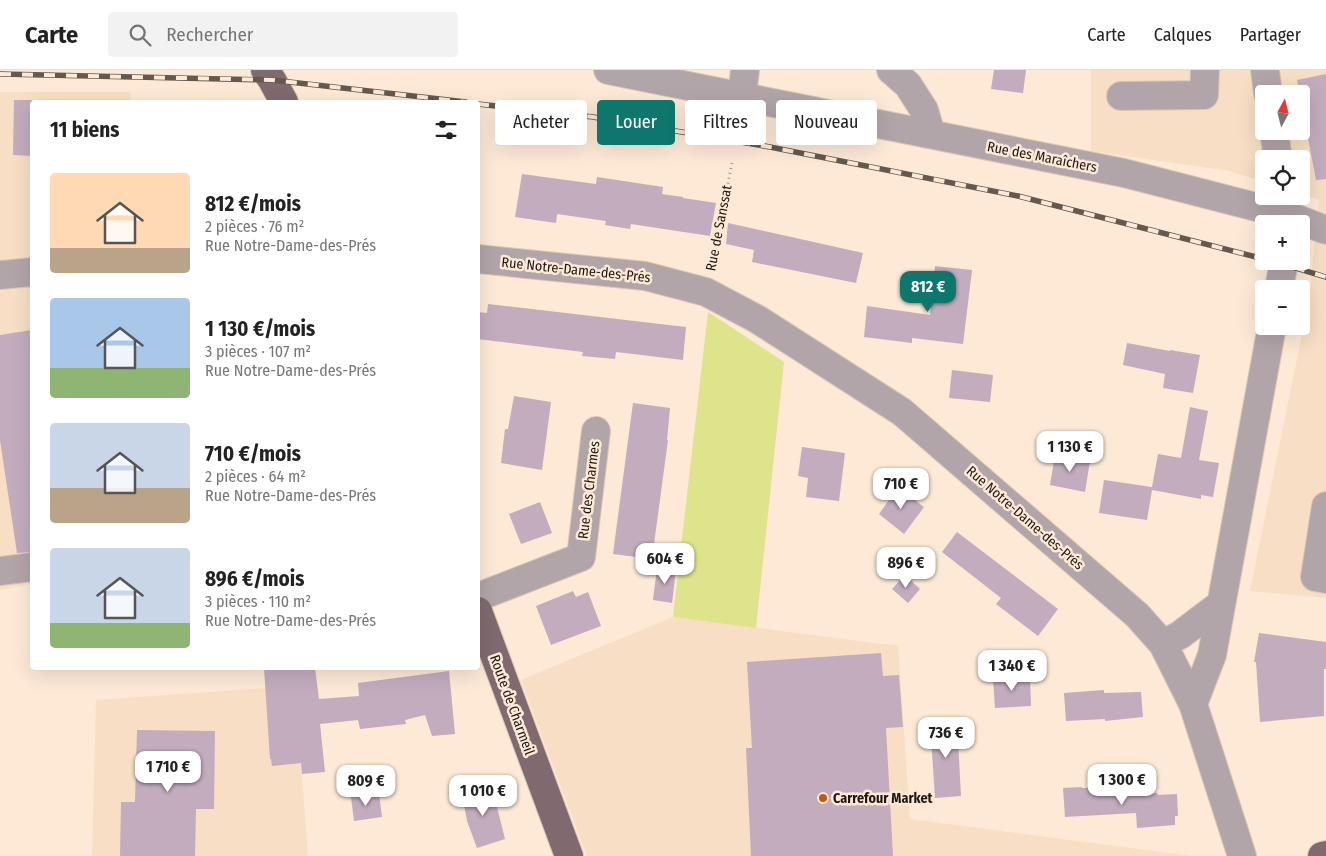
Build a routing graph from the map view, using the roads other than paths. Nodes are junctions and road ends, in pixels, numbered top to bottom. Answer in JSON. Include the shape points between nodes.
{"nodes":[{"id":1,"x":265,"y":70,"type":"edge"},
{"id":2,"x":608,"y":70,"type":"edge"},
{"id":3,"x":891,"y":70,"type":"edge"},
{"id":4,"x":1205,"y":70,"type":"edge"},
{"id":5,"x":1265,"y":70,"type":"edge"},
{"id":6,"x":743,"y":83,"type":"edge"},
{"id":7,"x":1267,"y":85,"type":"edge"},
{"id":8,"x":1121,"y":96,"type":"dead end"},
{"id":9,"x":283,"y":100,"type":"edge"},
{"id":10,"x":931,"y":134,"type":"junction"},
{"id":11,"x":1286,"y":212,"type":"edge"},
{"id":12,"x":1326,"y":230,"type":"edge"},
{"id":13,"x":480,"y":259,"type":"edge"},
{"id":14,"x":30,"y":272,"type":"edge"},
{"id":15,"x":0,"y":275,"type":"edge"},
{"id":16,"x":1270,"y":335,"type":"edge"},
{"id":17,"x":596,"y":431,"type":"dead end"},
{"id":18,"x":1326,"y":506,"type":"edge"},
{"id":19,"x":30,"y":567,"type":"edge"},
{"id":20,"x":0,"y":571,"type":"edge"},
{"id":21,"x":1326,"y":579,"type":"edge"},
{"id":22,"x":480,"y":596,"type":"edge"},
{"id":23,"x":1221,"y":604,"type":"junction"},
{"id":24,"x":480,"y":616,"type":"edge"},
{"id":25,"x":1163,"y":644,"type":"junction"},
{"id":26,"x":1193,"y":704,"type":"junction"},
{"id":27,"x":569,"y":856,"type":"edge"},
{"id":28,"x":1242,"y":856,"type":"edge"}],
"edges":[{"from":1,"to":9,"type":"main road"},
{"from":2,"to":6,"type":"street","name":"Rue des Maraîchers"},
{"from":3,"to":10,"type":"street","via":[[908,85],[924,110]]},
{"from":4,"to":8,"type":"street","via":[[1204,95]]},
{"from":5,"to":7,"type":"street"},
{"from":6,"to":10,"type":"street","name":"Rue des Maraîchers"},
{"from":10,"to":11,"type":"street","name":"Rue des Maraîchers","via":[[1124,173]]},
{"from":11,"to":12,"type":"street","name":"Rue des Maraîchers"},
{"from":13,"to":25,"type":"street","name":"Rue Notre-Dame-des-Prés","via":[[645,276],[706,292],[757,318],[902,412],[1137,615]]},
{"from":14,"to":15,"type":"street"},
{"from":16,"to":23,"type":"street"},
{"from":17,"to":22,"type":"street","name":"Rue des Charmes","via":[[582,556]]},
{"from":18,"to":21,"type":"street","via":[[1315,577]]},
{"from":19,"to":20,"type":"street"},
{"from":23,"to":25,"type":"street"},
{"from":23,"to":26,"type":"street","via":[[1212,655]]},
{"from":24,"to":27,"type":"main road","name":"Route de Charmeil"},
{"from":25,"to":26,"type":"street","name":"Rue Notre-Dame-des-Prés"},
{"from":26,"to":28,"type":"street","name":"Rue Notre-Dame-des-Prés"}]}
